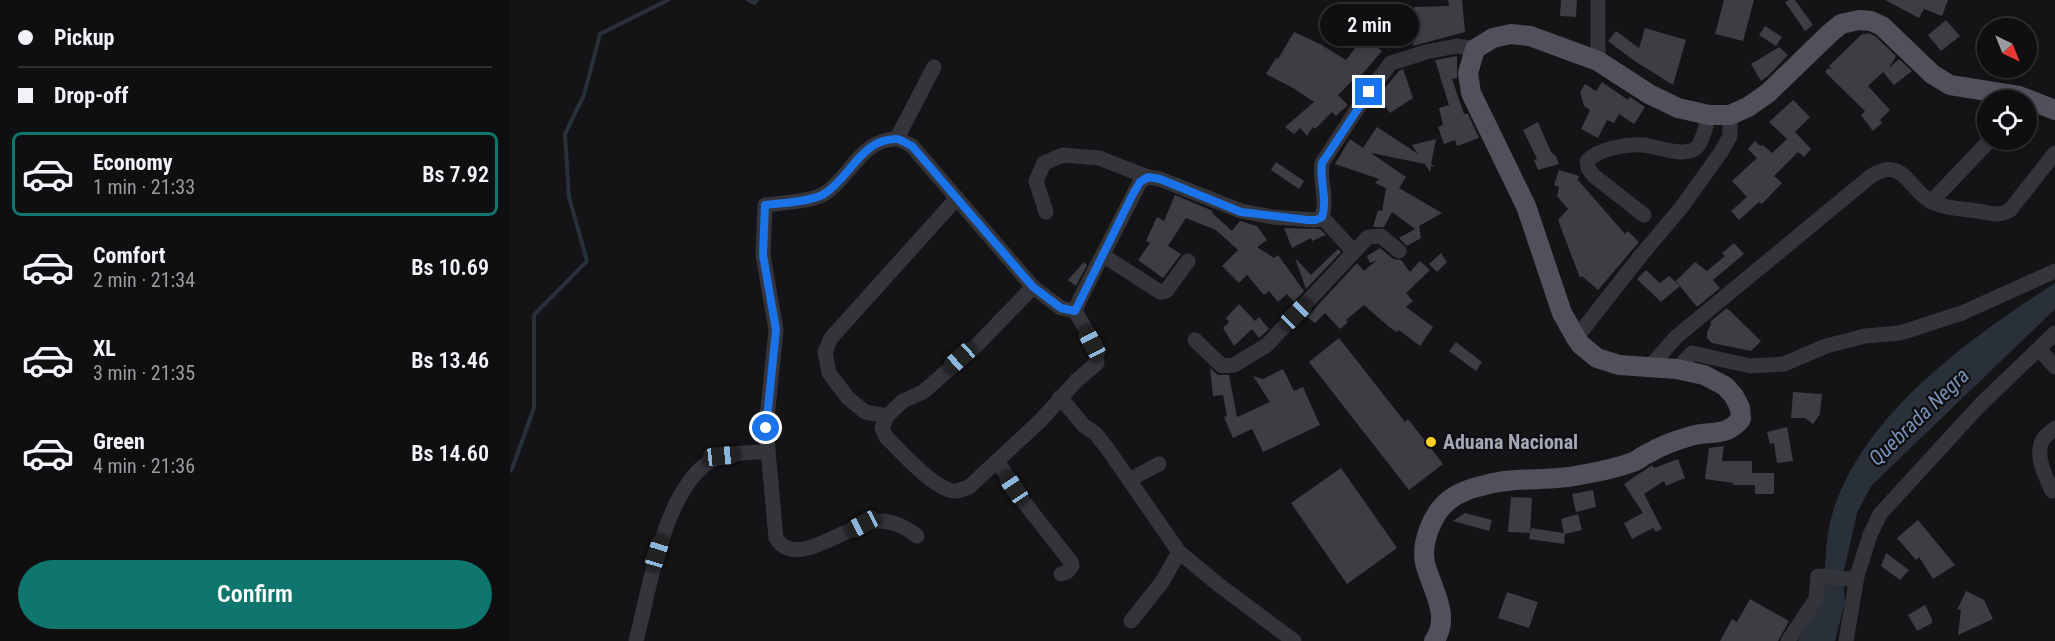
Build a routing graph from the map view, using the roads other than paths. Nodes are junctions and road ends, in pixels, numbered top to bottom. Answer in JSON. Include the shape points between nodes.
{"nodes":[{"id":1,"x":1598,"y":0,"type":"edge"},
{"id":2,"x":1475,"y":49,"type":"junction"},
{"id":3,"x":1598,"y":62,"type":"junction"},
{"id":4,"x":934,"y":67,"type":"dead end"},
{"id":5,"x":2055,"y":111,"type":"edge"},
{"id":6,"x":1708,"y":115,"type":"junction"},
{"id":7,"x":1730,"y":115,"type":"junction"},
{"id":8,"x":897,"y":138,"type":"junction"},
{"id":9,"x":1980,"y":150,"type":"edge"},
{"id":10,"x":2055,"y":153,"type":"edge"},
{"id":11,"x":1148,"y":177,"type":"junction"},
{"id":12,"x":957,"y":198,"type":"junction"},
{"id":13,"x":1931,"y":202,"type":"junction"},
{"id":14,"x":1046,"y":212,"type":"dead end"},
{"id":15,"x":1644,"y":215,"type":"dead end"},
{"id":16,"x":1322,"y":217,"type":"junction"},
{"id":17,"x":1399,"y":251,"type":"dead end"},
{"id":18,"x":1354,"y":252,"type":"junction"},
{"id":19,"x":1104,"y":256,"type":"junction"},
{"id":20,"x":1188,"y":261,"type":"dead end"},
{"id":21,"x":2055,"y":271,"type":"edge"},
{"id":22,"x":1033,"y":287,"type":"junction"},
{"id":23,"x":1075,"y":311,"type":"junction"},
{"id":24,"x":2055,"y":333,"type":"edge"},
{"id":25,"x":1576,"y":338,"type":"junction"},
{"id":26,"x":1195,"y":340,"type":"dead end"},
{"id":27,"x":2039,"y":349,"type":"junction"},
{"id":28,"x":2055,"y":367,"type":"edge"},
{"id":29,"x":1648,"y":369,"type":"junction"},
{"id":30,"x":1677,"y":369,"type":"junction"},
{"id":31,"x":1060,"y":397,"type":"junction"},
{"id":32,"x":887,"y":416,"type":"junction"},
{"id":33,"x":2055,"y":428,"type":"edge"},
{"id":34,"x":768,"y":451,"type":"junction"},
{"id":35,"x":998,"y":461,"type":"junction"},
{"id":36,"x":1159,"y":464,"type":"dead end"},
{"id":37,"x":1129,"y":480,"type":"junction"},
{"id":38,"x":2052,"y":491,"type":"dead end"},
{"id":39,"x":917,"y":536,"type":"dead end"},
{"id":40,"x":1179,"y":552,"type":"junction"},
{"id":41,"x":1061,"y":574,"type":"dead end"},
{"id":42,"x":1852,"y":577,"type":"junction"},
{"id":43,"x":1131,"y":621,"type":"dead end"},
{"id":44,"x":636,"y":641,"type":"edge"},
{"id":45,"x":1294,"y":641,"type":"edge"},
{"id":46,"x":1434,"y":641,"type":"edge"},
{"id":47,"x":1788,"y":641,"type":"edge"},
{"id":48,"x":1846,"y":641,"type":"edge"}],
"edges":[{"from":1,"to":3,"type":"street"},
{"from":2,"to":3,"type":"main road","via":[[1493,38],[1511,34],[1530,36]]},
{"from":2,"to":16,"type":"street","via":[[1457,46],[1391,63],[1322,163]]},
{"from":2,"to":25,"type":"main road","via":[[1468,73],[1471,93],[1526,206],[1562,313]]},
{"from":3,"to":6,"type":"main road","via":[[1678,108]]},
{"from":4,"to":8,"type":"street"},
{"from":5,"to":7,"type":"main road","via":[[2019,96],[1950,85],[1932,74],[1882,26],[1859,20],[1841,24],[1768,93]]},
{"from":6,"to":7,"type":"main road"},
{"from":6,"to":15,"type":"street","via":[[1699,145],[1693,150],[1629,145],[1598,153],[1587,161],[1599,180]]},
{"from":7,"to":25,"type":"street","via":[[1730,136],[1706,174]]},
{"from":8,"to":12,"type":"street","via":[[912,146]]},
{"from":8,"to":34,"type":"street","via":[[867,149],[823,194],[765,205],[763,255],[776,330],[766,428]]},
{"from":9,"to":13,"type":"street"},
{"from":10,"to":13,"type":"street","via":[[2010,210],[2002,214]]},
{"from":11,"to":14,"type":"street","via":[[1099,158],[1063,155],[1044,163],[1036,181]]},
{"from":11,"to":16,"type":"street","via":[[1241,212],[1308,220]]},
{"from":11,"to":19,"type":"street","via":[[1140,182]]},
{"from":12,"to":22,"type":"street"},
{"from":12,"to":32,"type":"street","via":[[831,338],[825,352],[829,373],[848,398],[865,412]]},
{"from":13,"to":29,"type":"street","via":[[1897,170],[1881,169],[1676,337]]},
{"from":16,"to":18,"type":"street"},
{"from":17,"to":18,"type":"street","via":[[1381,236],[1368,237]]},
{"from":18,"to":26,"type":"street","via":[[1267,345],[1247,358],[1229,367],[1222,366]]},
{"from":19,"to":20,"type":"street","via":[[1160,292],[1166,291]]},
{"from":19,"to":23,"type":"street"},
{"from":21,"to":30,"type":"street","via":[[1962,313],[1900,333],[1865,336],[1826,346],[1784,364],[1750,366],[1692,353]]},
{"from":22,"to":23,"type":"street","via":[[1061,308]]},
{"from":22,"to":32,"type":"street","via":[[977,345],[923,392],[903,401]]},
{"from":23,"to":31,"type":"street","via":[[1092,343],[1097,363]]},
{"from":24,"to":27,"type":"street"},
{"from":25,"to":29,"type":"main road","via":[[1597,358]]},
{"from":27,"to":28,"type":"street"},
{"from":27,"to":42,"type":"street","via":[[1979,406],[1880,514]]},
{"from":29,"to":30,"type":"main road"},
{"from":30,"to":46,"type":"main road","via":[[1704,375],[1725,386],[1740,408],[1741,419],[1734,428],[1694,435],[1623,466],[1579,476],[1491,483],[1467,489],[1448,501],[1436,516],[1426,540],[1425,562],[1441,618]]},
{"from":31,"to":35,"type":"street"},
{"from":31,"to":37,"type":"street","via":[[1084,426],[1095,433]]},
{"from":32,"to":35,"type":"street","via":[[882,428],[886,437],[925,475],[946,488],[956,491],[969,487]]},
{"from":33,"to":38,"type":"street","via":[[2043,439],[2040,450],[2042,468]]},
{"from":34,"to":39,"type":"street","via":[[776,538],[784,548],[792,551],[814,546],[863,524],[880,521],[904,526]]},
{"from":34,"to":44,"type":"street","via":[[721,456],[698,472],[683,490],[662,537]]},
{"from":35,"to":41,"type":"street","via":[[1023,501],[1071,562],[1072,566]]},
{"from":36,"to":37,"type":"street"},
{"from":37,"to":40,"type":"street"},
{"from":40,"to":43,"type":"street","via":[[1162,582]]},
{"from":40,"to":45,"type":"street"},
{"from":42,"to":47,"type":"street","via":[[1818,576],[1816,599]]},
{"from":42,"to":48,"type":"street"}]}
